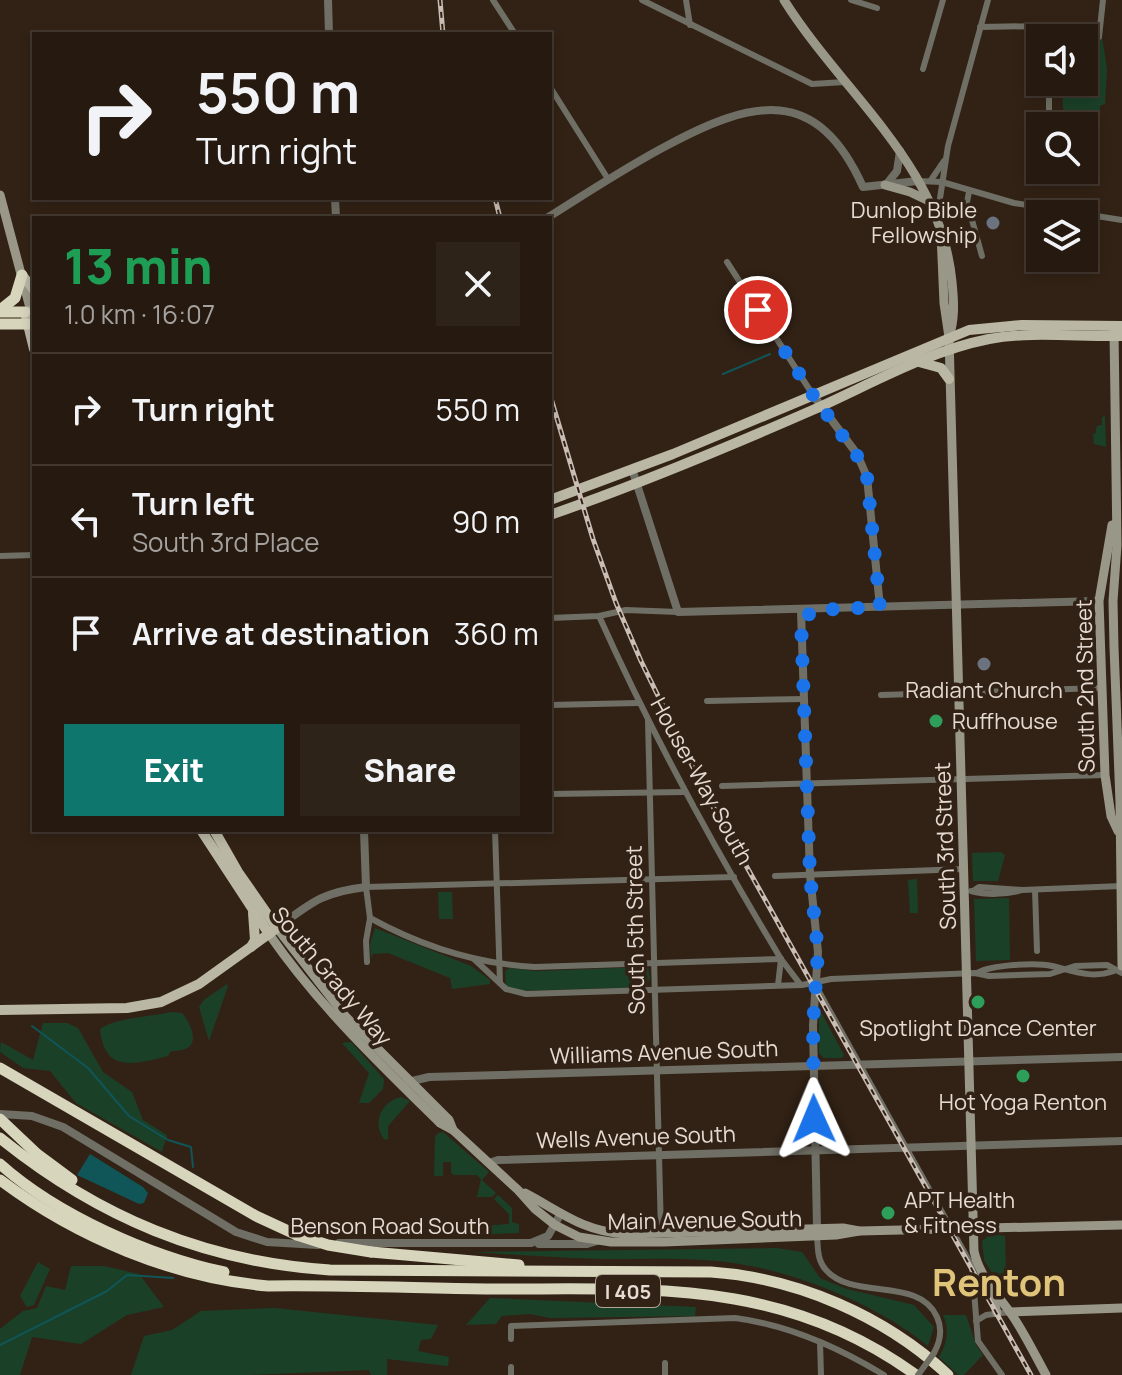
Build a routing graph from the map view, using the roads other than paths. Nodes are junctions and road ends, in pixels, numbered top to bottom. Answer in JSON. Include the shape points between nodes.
{"nodes":[{"id":1,"x":328,"y":0,"type":"edge"},
{"id":2,"x":642,"y":0,"type":"edge"},
{"id":3,"x":686,"y":0,"type":"edge"},
{"id":4,"x":784,"y":0,"type":"edge"},
{"id":5,"x":851,"y":0,"type":"edge"},
{"id":6,"x":943,"y":0,"type":"edge"},
{"id":7,"x":988,"y":0,"type":"edge"},
{"id":8,"x":1103,"y":0,"type":"edge"},
{"id":9,"x":495,"y":1,"type":"edge"},
{"id":10,"x":877,"y":8,"type":"dead end"},
{"id":11,"x":690,"y":25,"type":"junction"},
{"id":12,"x":1100,"y":25,"type":"joint"},
{"id":13,"x":1026,"y":26,"type":"edge"},
{"id":14,"x":980,"y":27,"type":"junction"},
{"id":15,"x":329,"y":32,"type":"edge"},
{"id":16,"x":514,"y":32,"type":"edge"},
{"id":17,"x":1099,"y":37,"type":"dead end"},
{"id":18,"x":923,"y":69,"type":"dead end"},
{"id":19,"x":845,"y":82,"type":"junction"},
{"id":20,"x":552,"y":90,"type":"edge"},
{"id":21,"x":900,"y":149,"type":"junction"},
{"id":22,"x":946,"y":158,"type":"junction"},
{"id":23,"x":852,"y":162,"type":"junction"},
{"id":24,"x":608,"y":179,"type":"junction"},
{"id":25,"x":931,"y":180,"type":"junction"},
{"id":26,"x":918,"y":181,"type":"junction"},
{"id":27,"x":942,"y":182,"type":"junction"},
{"id":28,"x":885,"y":185,"type":"junction"},
{"id":29,"x":969,"y":192,"type":"junction"},
{"id":30,"x":0,"y":195,"type":"edge"},
{"id":31,"x":929,"y":201,"type":"junction"},
{"id":32,"x":1026,"y":205,"type":"edge"},
{"id":33,"x":550,"y":216,"type":"edge"},
{"id":34,"x":1098,"y":216,"type":"edge"},
{"id":35,"x":937,"y":219,"type":"junction"},
{"id":36,"x":1122,"y":220,"type":"edge"},
{"id":37,"x":982,"y":256,"type":"dead end"},
{"id":38,"x":727,"y":262,"type":"dead end"},
{"id":39,"x":22,"y":275,"type":"junction"},
{"id":40,"x":32,"y":288,"type":"edge"},
{"id":41,"x":0,"y":311,"type":"edge"},
{"id":42,"x":30,"y":314,"type":"edge"},
{"id":43,"x":0,"y":324,"type":"edge"},
{"id":44,"x":1118,"y":331,"type":"edge"},
{"id":45,"x":949,"y":337,"type":"junction"},
{"id":46,"x":949,"y":351,"type":"junction"},
{"id":47,"x":917,"y":362,"type":"junction"},
{"id":48,"x":949,"y":379,"type":"junction"},
{"id":49,"x":813,"y":395,"type":"junction"},
{"id":50,"x":821,"y":406,"type":"junction"},
{"id":51,"x":1119,"y":446,"type":"edge"},
{"id":52,"x":632,"y":469,"type":"junction"},
{"id":53,"x":635,"y":482,"type":"junction"},
{"id":54,"x":1116,"y":488,"type":"junction"},
{"id":55,"x":552,"y":499,"type":"edge"},
{"id":56,"x":552,"y":514,"type":"edge"},
{"id":57,"x":32,"y":555,"type":"edge"},
{"id":58,"x":0,"y":556,"type":"edge"},
{"id":59,"x":1099,"y":601,"type":"junction"},
{"id":60,"x":956,"y":605,"type":"junction"},
{"id":61,"x":880,"y":607,"type":"junction"},
{"id":62,"x":678,"y":612,"type":"junction"},
{"id":63,"x":599,"y":616,"type":"junction"},
{"id":64,"x":801,"y":616,"type":"junction"},
{"id":65,"x":552,"y":618,"type":"edge"},
{"id":66,"x":1101,"y":688,"type":"junction"},
{"id":67,"x":959,"y":693,"type":"junction"},
{"id":68,"x":881,"y":695,"type":"dead end"},
{"id":69,"x":803,"y":699,"type":"junction"},
{"id":70,"x":707,"y":701,"type":"dead end"},
{"id":71,"x":638,"y":703,"type":"junction"},
{"id":72,"x":552,"y":705,"type":"edge"},
{"id":73,"x":648,"y":721,"type":"junction"},
{"id":74,"x":1105,"y":775,"type":"junction"},
{"id":75,"x":961,"y":779,"type":"junction"},
{"id":76,"x":807,"y":784,"type":"junction"},
{"id":77,"x":722,"y":786,"type":"dead end"},
{"id":78,"x":650,"y":792,"type":"junction"},
{"id":79,"x":685,"y":792,"type":"junction"},
{"id":80,"x":552,"y":794,"type":"edge"},
{"id":81,"x":203,"y":832,"type":"edge"},
{"id":82,"x":215,"y":832,"type":"edge"},
{"id":83,"x":364,"y":832,"type":"edge"},
{"id":84,"x":495,"y":832,"type":"edge"},
{"id":85,"x":1119,"y":834,"type":"junction"},
{"id":86,"x":366,"y":866,"type":"junction"},
{"id":87,"x":230,"y":868,"type":"junction"},
{"id":88,"x":964,"y":869,"type":"junction"},
{"id":89,"x":810,"y":875,"type":"junction"},
{"id":90,"x":775,"y":876,"type":"dead end"},
{"id":91,"x":734,"y":877,"type":"junction"},
{"id":92,"x":652,"y":881,"type":"junction"},
{"id":93,"x":496,"y":884,"type":"junction"},
{"id":94,"x":1121,"y":886,"type":"edge"},
{"id":95,"x":366,"y":887,"type":"junction"},
{"id":96,"x":351,"y":889,"type":"junction"},
{"id":97,"x":1035,"y":890,"type":"junction"},
{"id":98,"x":969,"y":891,"type":"junction"},
{"id":99,"x":253,"y":911,"type":"junction"},
{"id":100,"x":370,"y":918,"type":"junction"},
{"id":101,"x":273,"y":931,"type":"junction"},
{"id":102,"x":251,"y":947,"type":"junction"},
{"id":103,"x":1037,"y":951,"type":"dead end"},
{"id":104,"x":474,"y":959,"type":"junction"},
{"id":105,"x":781,"y":959,"type":"junction"},
{"id":106,"x":1122,"y":959,"type":"edge"},
{"id":107,"x":367,"y":962,"type":"dead end"},
{"id":108,"x":654,"y":963,"type":"junction"},
{"id":109,"x":499,"y":965,"type":"junction"},
{"id":110,"x":1119,"y":970,"type":"edge"},
{"id":111,"x":971,"y":974,"type":"junction"},
{"id":112,"x":500,"y":983,"type":"junction"},
{"id":113,"x":816,"y":983,"type":"junction"},
{"id":114,"x":778,"y":985,"type":"junction"},
{"id":115,"x":801,"y":985,"type":"junction"},
{"id":116,"x":655,"y":989,"type":"junction"},
{"id":117,"x":0,"y":1010,"type":"edge"},
{"id":118,"x":1122,"y":1057,"type":"edge"},
{"id":119,"x":969,"y":1061,"type":"junction"},
{"id":120,"x":858,"y":1064,"type":"junction"},
{"id":121,"x":814,"y":1066,"type":"junction"},
{"id":122,"x":0,"y":1068,"type":"edge"},
{"id":123,"x":657,"y":1070,"type":"junction"},
{"id":124,"x":404,"y":1083,"type":"junction"},
{"id":125,"x":0,"y":1117,"type":"edge"},
{"id":126,"x":0,"y":1138,"type":"edge"},
{"id":127,"x":1122,"y":1141,"type":"edge"},
{"id":128,"x":971,"y":1144,"type":"junction"},
{"id":129,"x":904,"y":1146,"type":"junction"},
{"id":130,"x":815,"y":1149,"type":"junction"},
{"id":131,"x":659,"y":1153,"type":"junction"},
{"id":132,"x":489,"y":1163,"type":"junction"},
{"id":133,"x":0,"y":1164,"type":"edge"},
{"id":134,"x":0,"y":1180,"type":"edge"},
{"id":135,"x":518,"y":1190,"type":"junction"},
{"id":136,"x":560,"y":1215,"type":"junction"},
{"id":137,"x":555,"y":1225,"type":"junction"},
{"id":138,"x":1122,"y":1225,"type":"edge"},
{"id":139,"x":973,"y":1228,"type":"junction"},
{"id":140,"x":950,"y":1229,"type":"junction"},
{"id":141,"x":153,"y":1232,"type":"junction"},
{"id":142,"x":817,"y":1232,"type":"junction"},
{"id":143,"x":661,"y":1233,"type":"junction"},
{"id":144,"x":599,"y":1241,"type":"junction"},
{"id":145,"x":531,"y":1243,"type":"junction"},
{"id":146,"x":563,"y":1271,"type":"junction"},
{"id":147,"x":321,"y":1285,"type":"junction"},
{"id":148,"x":992,"y":1289,"type":"junction"},
{"id":149,"x":1122,"y":1308,"type":"edge"},
{"id":150,"x":1010,"y":1312,"type":"junction"},
{"id":151,"x":997,"y":1313,"type":"junction"},
{"id":152,"x":976,"y":1321,"type":"junction"},
{"id":153,"x":511,"y":1339,"type":"dead end"},
{"id":154,"x":820,"y":1342,"type":"junction"},
{"id":155,"x":665,"y":1363,"type":"dead end"},
{"id":156,"x":665,"y":1375,"type":"edge"},
{"id":157,"x":821,"y":1375,"type":"edge"},
{"id":158,"x":884,"y":1375,"type":"edge"},
{"id":159,"x":917,"y":1375,"type":"edge"},
{"id":160,"x":948,"y":1375,"type":"edge"},
{"id":161,"x":1002,"y":1375,"type":"edge"},
{"id":162,"x":1046,"y":1375,"type":"edge"}],
"edges":[{"from":1,"to":15,"type":"street"},
{"from":2,"to":11,"type":"street"},
{"from":3,"to":11,"type":"street"},
{"from":4,"to":19,"type":"main road","name":"South 3rd Street"},
{"from":5,"to":10,"type":"street"},
{"from":6,"to":18,"type":"street"},
{"from":7,"to":14,"type":"street"},
{"from":8,"to":12,"type":"street"},
{"from":9,"to":16,"type":"street"},
{"from":11,"to":19,"type":"street","via":[[812,84]]},
{"from":12,"to":17,"type":"street"},
{"from":13,"to":14,"type":"street"},
{"from":14,"to":22,"type":"street"},
{"from":19,"to":21,"type":"main road","name":"South 3rd Street"},
{"from":20,"to":24,"type":"street"},
{"from":21,"to":26,"type":"main road","name":"South 3rd Street"},
{"from":21,"to":28,"type":"street","via":[[897,171]]},
{"from":22,"to":25,"type":"street"},
{"from":22,"to":27,"type":"street"},
{"from":23,"to":24,"type":"street","via":[[811,121],[783,111],[754,110],[707,126]]},
{"from":23,"to":28,"type":"street","via":[[870,181]]},
{"from":23,"to":28,"type":"street","via":[[863,187]]},
{"from":24,"to":33,"type":"street"},
{"from":25,"to":26,"type":"street"},
{"from":25,"to":27,"type":"street"},
{"from":26,"to":28,"type":"street"},
{"from":26,"to":31,"type":"main road","name":"South 3rd Street"},
{"from":27,"to":29,"type":"street"},
{"from":27,"to":35,"type":"street"},
{"from":28,"to":31,"type":"main road"},
{"from":29,"to":32,"type":"street"},
{"from":29,"to":37,"type":"street"},
{"from":30,"to":39,"type":"main road"},
{"from":31,"to":35,"type":"main road","name":"South 3rd Street"},
{"from":34,"to":36,"type":"street"},
{"from":35,"to":45,"type":"main road","name":"South 3rd Street","via":[[949,257],[954,323]]},
{"from":38,"to":49,"type":"street"},
{"from":39,"to":40,"type":"main road"},
{"from":39,"to":41,"type":"highway","via":[[15,298]]},
{"from":39,"to":42,"type":"main road"},
{"from":41,"to":42,"type":"highway"},
{"from":42,"to":43,"type":"highway"},
{"from":44,"to":45,"type":"main road","via":[[980,327]]},
{"from":44,"to":46,"type":"main road","via":[[999,337]]},
{"from":44,"to":51,"type":"main road","name":"South 2nd Street"},
{"from":45,"to":46,"type":"main road","name":"South 3rd Street"},
{"from":45,"to":49,"type":"main road"},
{"from":46,"to":47,"type":"main road"},
{"from":46,"to":48,"type":"main road","name":"South 3rd Street"},
{"from":47,"to":48,"type":"main road","via":[[935,365]]},
{"from":47,"to":50,"type":"main road"},
{"from":48,"to":60,"type":"main road","name":"South 3rd Street"},
{"from":49,"to":50,"type":"street"},
{"from":49,"to":52,"type":"main road"},
{"from":50,"to":53,"type":"main road"},
{"from":50,"to":61,"type":"street","via":[[857,454],[867,477]]},
{"from":51,"to":54,"type":"main road","name":"South 2nd Street"},
{"from":52,"to":53,"type":"street"},
{"from":52,"to":55,"type":"main road"},
{"from":53,"to":56,"type":"main road"},
{"from":53,"to":62,"type":"street"},
{"from":54,"to":59,"type":"main road","name":"South 2nd Street"},
{"from":54,"to":85,"type":"main road","name":"South 2nd Street","via":[[1113,610]]},
{"from":57,"to":58,"type":"street"},
{"from":59,"to":60,"type":"street"},
{"from":59,"to":66,"type":"main road","name":"South 2nd Street"},
{"from":60,"to":61,"type":"street"},
{"from":60,"to":67,"type":"main road","name":"South 3rd Street"},
{"from":61,"to":64,"type":"street","via":[[815,610]]},
{"from":62,"to":63,"type":"street","via":[[626,610]]},
{"from":62,"to":64,"type":"street"},
{"from":63,"to":65,"type":"street"},
{"from":63,"to":71,"type":"street","name":"Houser Way South"},
{"from":64,"to":69,"type":"street"},
{"from":66,"to":67,"type":"street"},
{"from":66,"to":74,"type":"main road","name":"South 2nd Street"},
{"from":67,"to":68,"type":"street"},
{"from":67,"to":75,"type":"main road","name":"South 3rd Street"},
{"from":69,"to":70,"type":"street"},
{"from":69,"to":76,"type":"street"},
{"from":71,"to":72,"type":"street"},
{"from":71,"to":73,"type":"street","name":"Houser Way South"},
{"from":73,"to":78,"type":"street","name":"South 5th Street"},
{"from":73,"to":79,"type":"street","name":"Houser Way South"},
{"from":74,"to":75,"type":"street"},
{"from":74,"to":85,"type":"main road","name":"South 2nd Street"},
{"from":75,"to":76,"type":"street"},
{"from":75,"to":88,"type":"main road","name":"South 3rd Street"},
{"from":76,"to":77,"type":"street"},
{"from":76,"to":89,"type":"street"},
{"from":78,"to":79,"type":"street"},
{"from":78,"to":80,"type":"street"},
{"from":78,"to":92,"type":"street","name":"South 5th Street"},
{"from":79,"to":91,"type":"street","name":"Houser Way South"},
{"from":81,"to":87,"type":"main road","name":"South Grady Way"},
{"from":82,"to":87,"type":"main road","name":"South Grady Way"},
{"from":83,"to":86,"type":"street"},
{"from":84,"to":93,"type":"street"},
{"from":85,"to":94,"type":"main road","name":"South 2nd Street"},
{"from":86,"to":95,"type":"street"},
{"from":86,"to":96,"type":"street"},
{"from":87,"to":99,"type":"main road","name":"South Grady Way"},
{"from":87,"to":101,"type":"main road","name":"South Grady Way"},
{"from":88,"to":89,"type":"street"},
{"from":88,"to":98,"type":"main road","name":"South 3rd Street"},
{"from":89,"to":90,"type":"street"},
{"from":89,"to":113,"type":"street"},
{"from":91,"to":92,"type":"street"},
{"from":91,"to":105,"type":"street","name":"Houser Way South"},
{"from":92,"to":93,"type":"street"},
{"from":92,"to":108,"type":"street","name":"South 5th Street"},
{"from":93,"to":95,"type":"street"},
{"from":93,"to":109,"type":"street"},
{"from":94,"to":97,"type":"street"},
{"from":94,"to":106,"type":"main road","name":"South 2nd Street"},
{"from":95,"to":96,"type":"street"},
{"from":95,"to":100,"type":"street"},
{"from":96,"to":101,"type":"street","via":[[324,895]]},
{"from":97,"to":98,"type":"street"},
{"from":97,"to":103,"type":"street"},
{"from":98,"to":111,"type":"main road","name":"South 3rd Street"},
{"from":99,"to":101,"type":"main road","name":"South Grady Way"},
{"from":99,"to":102,"type":"main road"},
{"from":100,"to":104,"type":"street"},
{"from":100,"to":107,"type":"street"},
{"from":101,"to":102,"type":"main road"},
{"from":101,"to":124,"type":"main road","name":"South Grady Way"},
{"from":102,"to":117,"type":"main road","via":[[190,990],[148,1006]]},
{"from":104,"to":109,"type":"street"},
{"from":104,"to":112,"type":"street"},
{"from":105,"to":108,"type":"street"},
{"from":105,"to":114,"type":"street"},
{"from":105,"to":115,"type":"street","name":"Houser Way South"},
{"from":106,"to":110,"type":"main road","name":"South 2nd Street"},
{"from":108,"to":109,"type":"street"},
{"from":108,"to":116,"type":"street","name":"South 5th Street"},
{"from":109,"to":112,"type":"street"},
{"from":110,"to":111,"type":"street","via":[[1107,965],[1063,970],[1050,965],[987,968]]},
{"from":111,"to":113,"type":"street"},
{"from":111,"to":119,"type":"main road","name":"South 3rd Street"},
{"from":112,"to":116,"type":"street","via":[[518,993]]},
{"from":113,"to":115,"type":"street"},
{"from":113,"to":120,"type":"street"},
{"from":113,"to":121,"type":"street"},
{"from":114,"to":115,"type":"street"},
{"from":114,"to":116,"type":"street"},
{"from":116,"to":123,"type":"street","name":"South 5th Street"},
{"from":118,"to":119,"type":"street","name":"Williams Avenue South"},
{"from":119,"to":120,"type":"street","name":"Williams Avenue South"},
{"from":119,"to":128,"type":"main road","name":"South 3rd Street"},
{"from":120,"to":121,"type":"street","name":"Williams Avenue South"},
{"from":120,"to":129,"type":"street"},
{"from":121,"to":123,"type":"street","name":"Williams Avenue South"},
{"from":121,"to":130,"type":"street"},
{"from":122,"to":146,"type":"highway","bridge":true,"via":[[297,1235],[371,1252]]},
{"from":123,"to":124,"type":"street","name":"Williams Avenue South","via":[[429,1077]]},
{"from":123,"to":131,"type":"street","name":"South 5th Street"},
{"from":124,"to":132,"type":"main road","name":"South Grady Way"},
{"from":125,"to":141,"type":"highway","via":[[54,1168]]},
{"from":125,"to":145,"type":"street","name":"Benson Road South","via":[[16,1114],[63,1127],[219,1223],[267,1242]]},
{"from":126,"to":141,"type":"highway","number":"I 405","via":[[69,1187]]},
{"from":127,"to":128,"type":"street","name":"Wells Avenue South"},
{"from":128,"to":129,"type":"street","name":"Wells Avenue South"},
{"from":128,"to":139,"type":"main road","name":"South 3rd Street"},
{"from":129,"to":130,"type":"street","name":"Wells Avenue South"},
{"from":129,"to":140,"type":"street"},
{"from":130,"to":131,"type":"street","name":"Wells Avenue South"},
{"from":130,"to":142,"type":"street"},
{"from":131,"to":132,"type":"street","name":"Wells Avenue South"},
{"from":131,"to":143,"type":"street","name":"South 5th Street"},
{"from":132,"to":135,"type":"main road","name":"South Grady Way"},
{"from":133,"to":147,"type":"highway","number":"I 405","via":[[81,1219],[152,1249],[241,1276]]},
{"from":134,"to":147,"type":"highway","via":[[61,1219],[153,1260],[242,1284]]},
{"from":135,"to":136,"type":"main road","name":"South Grady Way"},
{"from":135,"to":137,"type":"main road","name":"South Grady Way"},
{"from":136,"to":137,"type":"street"},
{"from":136,"to":143,"type":"main road","name":"Main Avenue South","via":[[607,1233]]},
{"from":137,"to":144,"type":"main road","name":"Main Avenue South"},
{"from":137,"to":145,"type":"street","via":[[545,1239]]},
{"from":138,"to":139,"type":"main road","name":"Main Avenue South"},
{"from":139,"to":140,"type":"main road","name":"Main Avenue South"},
{"from":139,"to":148,"type":"main road","name":"South 3rd Street","via":[[975,1258]]},
{"from":140,"to":142,"type":"main road","name":"Main Avenue South"},
{"from":140,"to":152,"type":"street","via":[[972,1266]]},
{"from":141,"to":146,"type":"highway","number":"I 405","via":[[221,1254],[297,1268]]},
{"from":142,"to":143,"type":"main road","name":"Main Avenue South"},
{"from":142,"to":144,"type":"main road","name":"Main Avenue South","via":[[717,1241]]},
{"from":142,"to":159,"type":"street","bridge":true,"via":[[819,1260],[832,1276],[913,1296],[936,1315],[939,1340]]},
{"from":144,"to":145,"type":"street","name":"Benson Road South"},
{"from":146,"to":160,"type":"highway","number":"I 405","via":[[725,1273],[793,1288],[868,1318]]},
{"from":147,"to":159,"type":"highway","number":"I 405","via":[[664,1292],[741,1299],[807,1316],[853,1335]]},
{"from":148,"to":150,"type":"main road"},
{"from":148,"to":151,"type":"main road"},
{"from":149,"to":150,"type":"main road"},
{"from":150,"to":151,"type":"street"},
{"from":150,"to":162,"type":"main road"},
{"from":151,"to":152,"type":"street"},
{"from":152,"to":161,"type":"street","via":[[980,1347]]},
{"from":153,"to":154,"type":"street","via":[[511,1326],[735,1318],[775,1325]]},
{"from":154,"to":157,"type":"street"},
{"from":154,"to":158,"type":"street"},
{"from":155,"to":156,"type":"street"}]}
